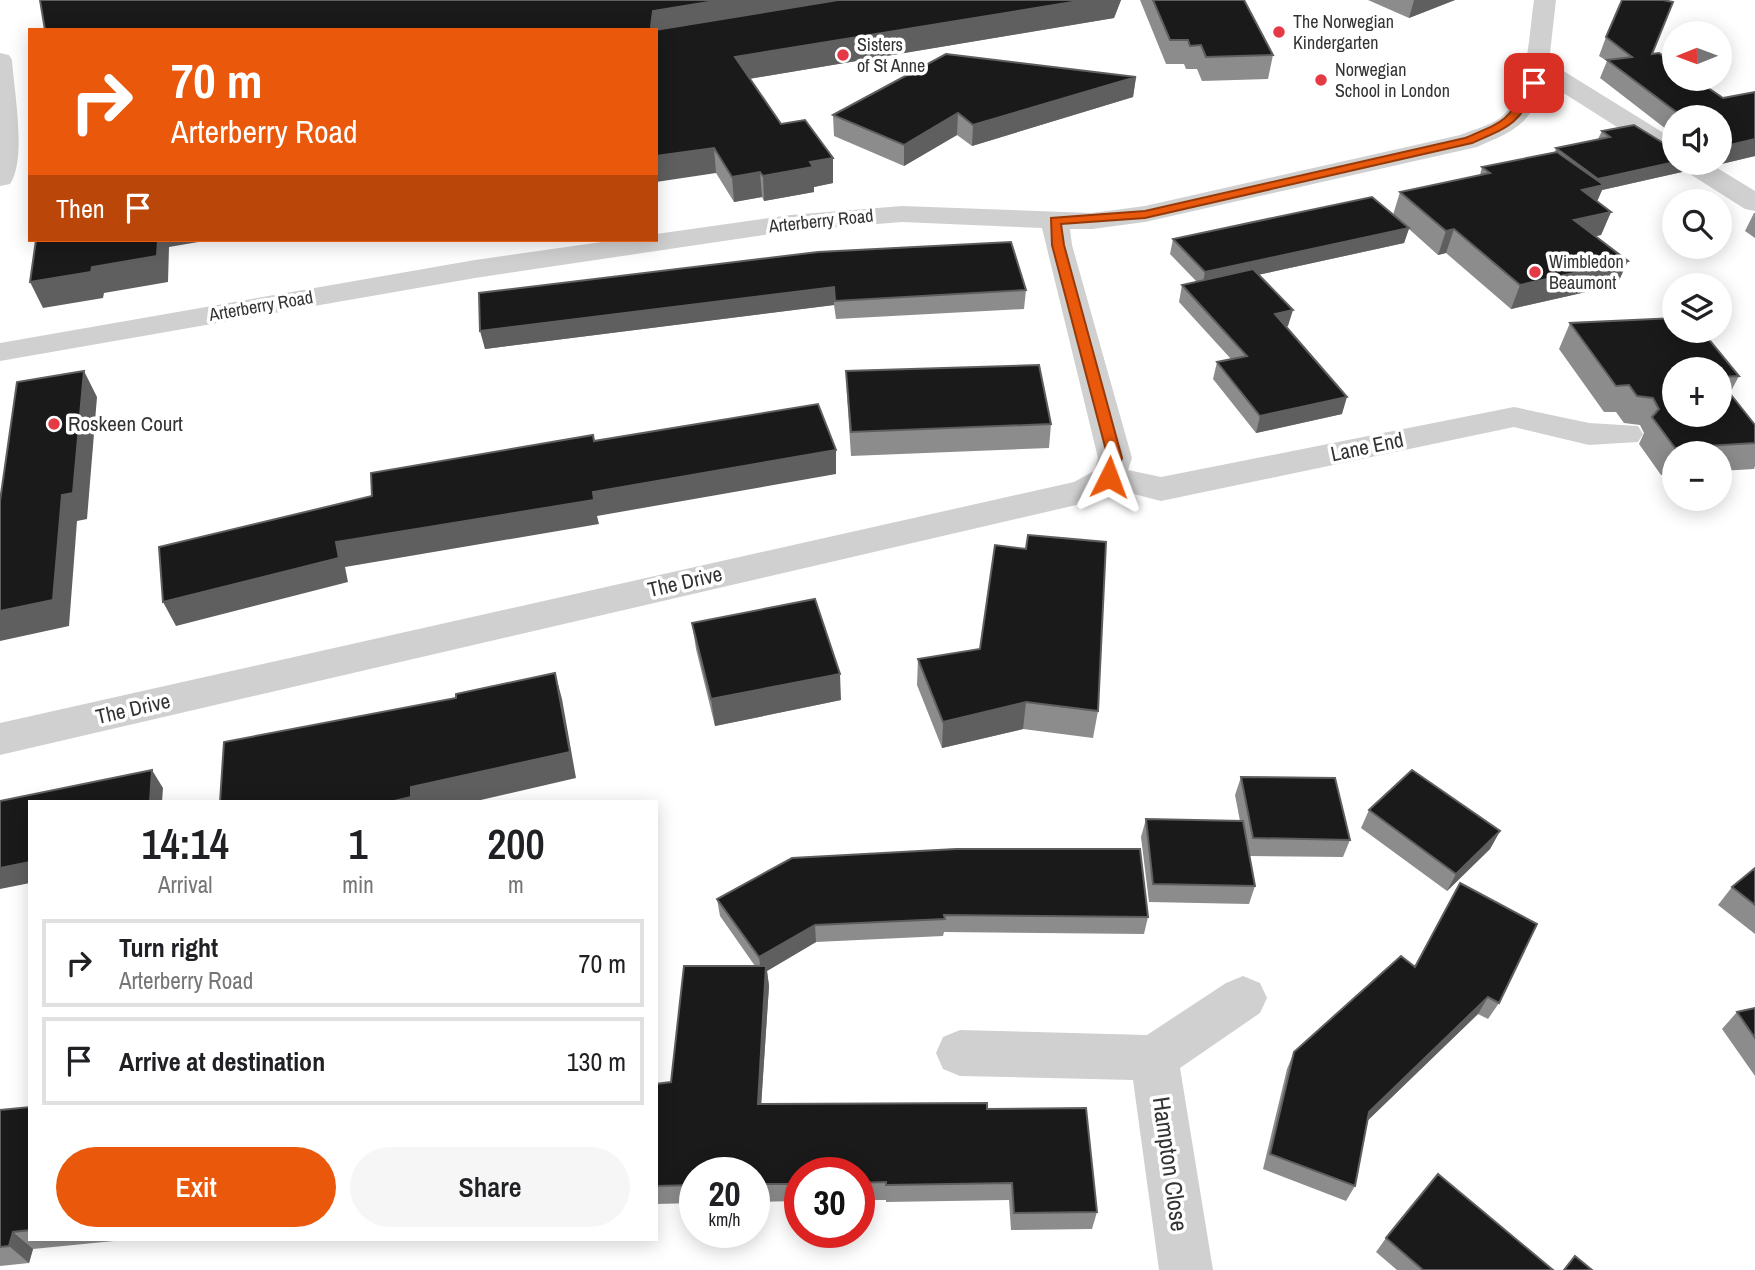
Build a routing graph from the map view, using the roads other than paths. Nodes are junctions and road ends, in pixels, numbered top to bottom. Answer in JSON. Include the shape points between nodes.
{"nodes":[{"id":1,"x":1545,"y":0,"type":"edge"},
{"id":2,"x":0,"y":60,"type":"edge"},
{"id":3,"x":1538,"y":61,"type":"junction"},
{"id":4,"x":1662,"y":128,"type":"edge"},
{"id":5,"x":17,"y":143,"type":"edge"},
{"id":6,"x":1662,"y":143,"type":"edge"},
{"id":7,"x":1710,"y":175,"type":"edge"},
{"id":8,"x":0,"y":178,"type":"edge"},
{"id":9,"x":1755,"y":203,"type":"edge"},
{"id":10,"x":1055,"y":220,"type":"junction"},
{"id":11,"x":0,"y":352,"type":"edge"},
{"id":12,"x":1626,"y":434,"type":"dead end"},
{"id":13,"x":1109,"y":477,"type":"junction"},
{"id":14,"x":0,"y":739,"type":"edge"},
{"id":15,"x":1243,"y":998,"type":"dead end"},
{"id":16,"x":960,"y":1053,"type":"dead end"},
{"id":17,"x":1154,"y":1058,"type":"junction"},
{"id":18,"x":1186,"y":1270,"type":"edge"}],
"edges":[{"from":1,"to":3,"type":"street","name":"Arterberry Road"},
{"from":2,"to":5,"type":"street"},
{"from":3,"to":4,"type":"street","via":[[1565,68]]},
{"from":3,"to":6,"type":"street"},
{"from":3,"to":10,"type":"street","name":"Arterberry Road","via":[[1528,98],[1518,114],[1492,133],[1145,214]]},
{"from":5,"to":8,"type":"street"},
{"from":7,"to":9,"type":"street"},
{"from":10,"to":11,"type":"street","name":"Arterberry Road","via":[[902,214],[790,223],[475,269]]},
{"from":10,"to":13,"type":"street","via":[[1115,458]]},
{"from":12,"to":13,"type":"street","name":"Lane End","via":[[1589,434],[1514,417],[1161,489]]},
{"from":13,"to":14,"type":"street","name":"The Drive","via":[[1085,491]]},
{"from":15,"to":17,"type":"street"},
{"from":16,"to":17,"type":"street"},
{"from":17,"to":18,"type":"street","name":"Hampton Close"}]}
